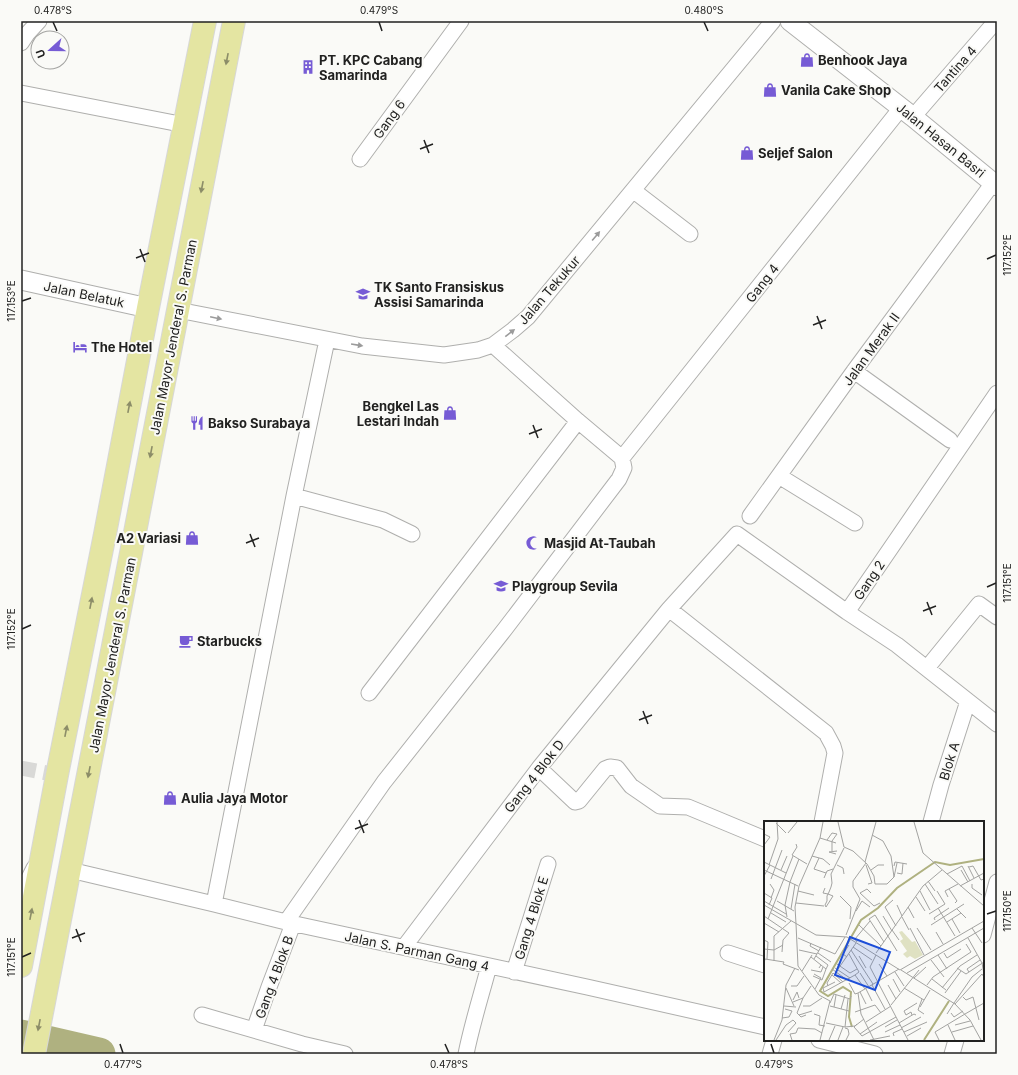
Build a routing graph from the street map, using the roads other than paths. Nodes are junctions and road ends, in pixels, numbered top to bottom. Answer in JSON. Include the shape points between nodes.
{"nodes":[{"id":1,"x":39,"y":21,"type":"edge"},
{"id":2,"x":205,"y":21,"type":"edge"},
{"id":3,"x":234,"y":21,"type":"edge"},
{"id":4,"x":460,"y":21,"type":"edge"},
{"id":5,"x":774,"y":21,"type":"edge"},
{"id":6,"x":790,"y":21,"type":"edge"},
{"id":7,"x":996,"y":21,"type":"edge"},
{"id":8,"x":21,"y":43,"type":"edge"},
{"id":9,"x":21,"y":93,"type":"edge"},
{"id":10,"x":907,"y":112,"type":"junction"},
{"id":11,"x":185,"y":125,"type":"junction"},
{"id":12,"x":213,"y":130,"type":"junction"},
{"id":13,"x":360,"y":159,"type":"dead end"},
{"id":14,"x":995,"y":185,"type":"edge"},
{"id":15,"x":634,"y":191,"type":"junction"},
{"id":16,"x":690,"y":234,"type":"dead end"},
{"id":17,"x":21,"y":280,"type":"edge"},
{"id":18,"x":148,"y":308,"type":"junction"},
{"id":19,"x":178,"y":310,"type":"junction"},
{"id":20,"x":328,"y":340,"type":"junction"},
{"id":21,"x":493,"y":345,"type":"junction"},
{"id":22,"x":854,"y":371,"type":"junction"},
{"id":23,"x":997,"y":393,"type":"edge"},
{"id":24,"x":578,"y":421,"type":"junction"},
{"id":25,"x":950,"y":440,"type":"dead end"},
{"id":26,"x":622,"y":458,"type":"junction"},
{"id":27,"x":779,"y":476,"type":"junction"},
{"id":28,"x":294,"y":496,"type":"junction"},
{"id":29,"x":750,"y":516,"type":"dead end"},
{"id":30,"x":855,"y":523,"type":"dead end"},
{"id":31,"x":412,"y":534,"type":"dead end"},
{"id":32,"x":669,"y":609,"type":"junction"},
{"id":33,"x":847,"y":612,"type":"junction"},
{"id":34,"x":997,"y":617,"type":"edge"},
{"id":35,"x":927,"y":668,"type":"junction"},
{"id":36,"x":369,"y":692,"type":"dead end"},
{"id":37,"x":968,"y":701,"type":"junction"},
{"id":38,"x":997,"y":724,"type":"edge"},
{"id":39,"x":539,"y":768,"type":"junction"},
{"id":40,"x":822,"y":821,"type":"edge"},
{"id":41,"x":931,"y":821,"type":"edge"},
{"id":42,"x":764,"y":839,"type":"edge"},
{"id":43,"x":43,"y":852,"type":"junction"},
{"id":44,"x":548,"y":864,"type":"dead end"},
{"id":45,"x":70,"y":870,"type":"junction"},
{"id":46,"x":997,"y":882,"type":"edge"},
{"id":47,"x":21,"y":894,"type":"edge"},
{"id":48,"x":214,"y":904,"type":"junction"},
{"id":49,"x":290,"y":923,"type":"junction"},
{"id":50,"x":984,"y":931,"type":"edge"},
{"id":51,"x":404,"y":948,"type":"junction"},
{"id":52,"x":728,"y":953,"type":"dead end"},
{"id":53,"x":764,"y":965,"type":"edge"},
{"id":54,"x":21,"y":966,"type":"edge"},
{"id":55,"x":489,"y":966,"type":"junction"},
{"id":56,"x":514,"y":972,"type":"junction"},
{"id":57,"x":202,"y":1015,"type":"dead end"},
{"id":58,"x":764,"y":1027,"type":"edge"},
{"id":59,"x":254,"y":1030,"type":"junction"},
{"id":60,"x":774,"y":1041,"type":"edge"},
{"id":61,"x":824,"y":1041,"type":"edge"},
{"id":62,"x":956,"y":1041,"type":"edge"},
{"id":63,"x":872,"y":1050,"type":"edge"},
{"id":64,"x":34,"y":1054,"type":"edge"},
{"id":65,"x":345,"y":1054,"type":"edge"},
{"id":66,"x":466,"y":1054,"type":"edge"},
{"id":67,"x":770,"y":1054,"type":"edge"},
{"id":68,"x":952,"y":1054,"type":"edge"}],
"edges":[{"from":1,"to":8,"type":"street"},
{"from":2,"to":11,"type":"main road"},
{"from":3,"to":12,"type":"main road","name":"Jalan Mayor Jenderal S. Parman","one_way":true},
{"from":4,"to":13,"type":"street","name":"Gang 6"},
{"from":5,"to":15,"type":"street","name":"Jalan Tekukur"},
{"from":6,"to":10,"type":"street","name":"Jalan Hasan Basri"},
{"from":7,"to":10,"type":"street","name":"Tantina 4"},
{"from":9,"to":11,"type":"street"},
{"from":10,"to":14,"type":"street","name":"Jalan Hasan Basri"},
{"from":10,"to":26,"type":"street","name":"Gang 4"},
{"from":11,"to":12,"type":"main road"},
{"from":11,"to":18,"type":"main road"},
{"from":12,"to":19,"type":"main road","name":"Jalan Mayor Jenderal S. Parman","one_way":true},
{"from":14,"to":22,"type":"street","name":"Jalan Merak II"},
{"from":15,"to":16,"type":"street"},
{"from":21,"to":15,"type":"street","name":"Jalan Tekukur","one_way":true,"via":[[528,317]]},
{"from":17,"to":18,"type":"street","name":"Jalan Belatuk"},
{"from":43,"to":18,"type":"main road","one_way":true},
{"from":19,"to":20,"type":"street","name":"Jalan Tekukur","one_way":true},
{"from":19,"to":45,"type":"main road","name":"Jalan Mayor Jenderal S. Parman","one_way":true},
{"from":20,"to":21,"type":"street","name":"Jalan Tekukur","one_way":true,"via":[[444,355]]},
{"from":20,"to":28,"type":"street"},
{"from":21,"to":24,"type":"street"},
{"from":22,"to":25,"type":"street"},
{"from":22,"to":27,"type":"street","name":"Jalan Merak II"},
{"from":23,"to":33,"type":"street","name":"Gang 2"},
{"from":24,"to":26,"type":"street"},
{"from":24,"to":36,"type":"street"},
{"from":26,"to":49,"type":"street","name":"Gang 4 Blok B","via":[[624,468],[619,479],[505,630],[384,782]]},
{"from":27,"to":29,"type":"street","name":"Jalan Merak II"},
{"from":27,"to":30,"type":"street"},
{"from":28,"to":31,"type":"street","via":[[383,520]]},
{"from":28,"to":48,"type":"street"},
{"from":32,"to":33,"type":"street","name":"Gang 4 Blok D","via":[[737,534]]},
{"from":32,"to":39,"type":"street","name":"Gang 4 Blok D"},
{"from":32,"to":40,"type":"street","via":[[826,733],[835,753]]},
{"from":33,"to":35,"type":"street","name":"Gang 2"},
{"from":34,"to":35,"type":"street","via":[[979,604]]},
{"from":35,"to":37,"type":"street","name":"Gang 2"},
{"from":37,"to":38,"type":"street","name":"Gang 2"},
{"from":37,"to":41,"type":"street","name":"Blok A"},
{"from":39,"to":42,"type":"street","via":[[575,802],[579,801],[605,769],[617,768],[631,786],[660,806],[688,807]]},
{"from":39,"to":51,"type":"street","name":"Gang 4 Blok D"},
{"from":43,"to":47,"type":"street"},
{"from":54,"to":43,"type":"main road","one_way":true},
{"from":44,"to":56,"type":"street","name":"Gang 4 Blok E"},
{"from":45,"to":48,"type":"street","name":"Jalan S. Parman Gang 4"},
{"from":45,"to":64,"type":"main road","name":"Jalan Mayor Jenderal S. Parman","one_way":true},
{"from":46,"to":50,"type":"street"},
{"from":48,"to":49,"type":"street","name":"Jalan S. Parman Gang 4"},
{"from":49,"to":51,"type":"street","name":"Jalan S. Parman Gang 4"},
{"from":49,"to":59,"type":"street","name":"Gang 4 Blok B"},
{"from":51,"to":55,"type":"street","name":"Jalan S. Parman Gang 4"},
{"from":52,"to":53,"type":"street"},
{"from":55,"to":56,"type":"street","name":"Jalan S. Parman Gang 4"},
{"from":55,"to":66,"type":"street"},
{"from":56,"to":58,"type":"street","name":"Jalan S. Parman Gang 4"},
{"from":57,"to":59,"type":"street"},
{"from":59,"to":65,"type":"street"},
{"from":60,"to":67,"type":"street"},
{"from":61,"to":63,"type":"street"},
{"from":62,"to":68,"type":"street"}]}
